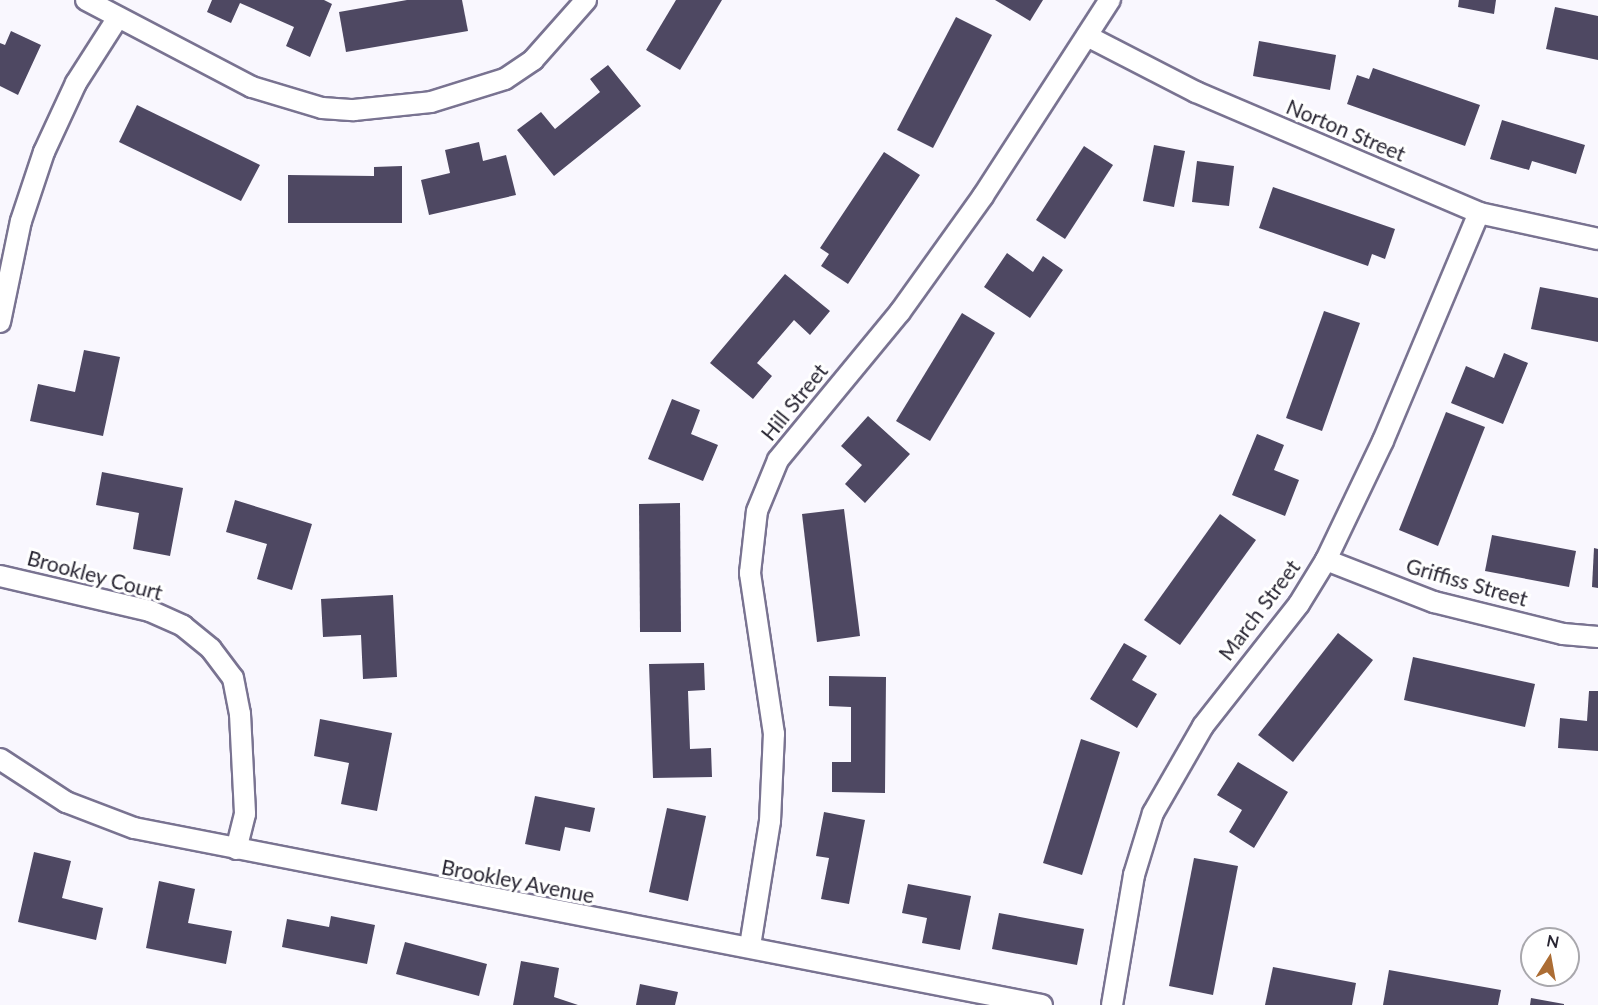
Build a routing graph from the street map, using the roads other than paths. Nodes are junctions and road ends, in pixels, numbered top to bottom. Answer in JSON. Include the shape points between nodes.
{"nodes":[{"id":1,"x":86,"y":0,"type":"edge"},
{"id":2,"x":586,"y":0,"type":"edge"},
{"id":3,"x":1110,"y":0,"type":"edge"},
{"id":4,"x":117,"y":19,"type":"junction"},
{"id":5,"x":1087,"y":36,"type":"junction"},
{"id":6,"x":1479,"y":213,"type":"junction"},
{"id":7,"x":1598,"y":238,"type":"edge"},
{"id":8,"x":0,"y":322,"type":"edge"},
{"id":9,"x":1326,"y":560,"type":"junction"},
{"id":10,"x":0,"y":576,"type":"edge"},
{"id":11,"x":1598,"y":637,"type":"edge"},
{"id":12,"x":0,"y":759,"type":"edge"},
{"id":13,"x":236,"y":849,"type":"junction"},
{"id":14,"x":750,"y":946,"type":"junction"},
{"id":15,"x":1042,"y":1005,"type":"edge"},
{"id":16,"x":1112,"y":1005,"type":"edge"}],
"edges":[{"from":1,"to":4,"type":"street"},
{"from":2,"to":4,"type":"street","via":[[533,60],[505,79],[431,102],[354,110],[285,99]]},
{"from":3,"to":5,"type":"street","name":"Hill Street"},
{"from":4,"to":8,"type":"street","via":[[75,83],[44,152],[21,221]]},
{"from":5,"to":6,"type":"street","name":"Norton Street","via":[[1196,92]]},
{"from":5,"to":14,"type":"street","name":"Hill Street","via":[[900,312],[778,460],[757,511],[750,573],[774,734],[770,821]]},
{"from":6,"to":7,"type":"street","name":"Norton Street"},
{"from":6,"to":9,"type":"street","name":"March Street","via":[[1383,441]]},
{"from":9,"to":11,"type":"street","name":"Griffiss Street","via":[[1434,602],[1563,634]]},
{"from":9,"to":16,"type":"street","name":"March Street","via":[[1299,604],[1203,726],[1153,813],[1134,875]]},
{"from":10,"to":13,"type":"street","name":"Brookley Court","via":[[150,611],[183,626],[211,649],[233,678],[240,714],[245,814]]},
{"from":12,"to":13,"type":"street","name":"Brookley Avenue","via":[[34,785],[99,817]]},
{"from":13,"to":14,"type":"street","name":"Brookley Avenue","via":[[650,932]]},
{"from":14,"to":15,"type":"street","name":"Brookley Avenue"}]}
